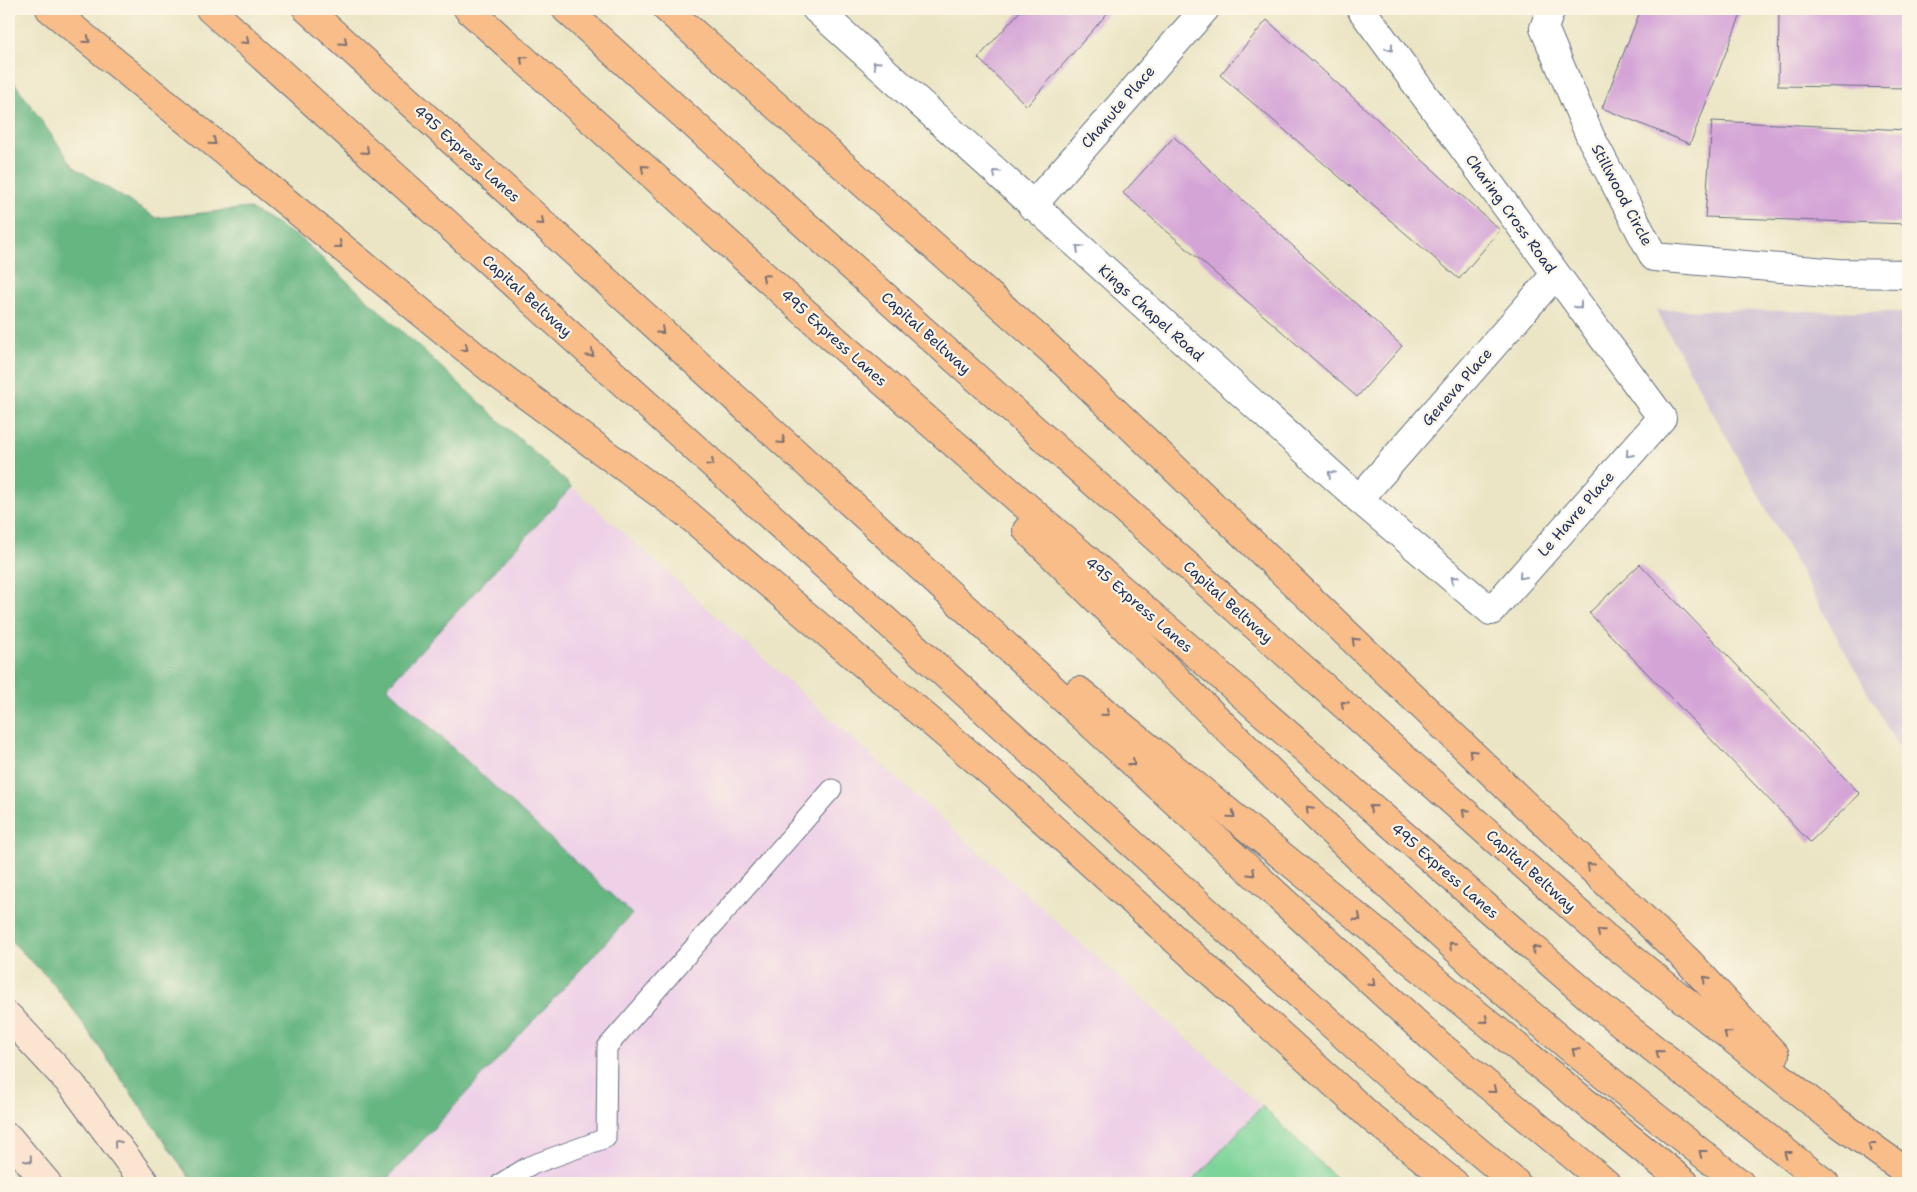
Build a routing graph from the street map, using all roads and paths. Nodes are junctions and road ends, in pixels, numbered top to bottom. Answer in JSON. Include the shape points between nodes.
{"nodes":[{"id":1,"x":50,"y":9,"type":"edge"},
{"id":2,"x":210,"y":9,"type":"edge"},
{"id":3,"x":308,"y":9,"type":"edge"},
{"id":4,"x":468,"y":9,"type":"edge"},
{"id":5,"x":566,"y":9,"type":"edge"},
{"id":6,"x":668,"y":9,"type":"edge"},
{"id":7,"x":816,"y":9,"type":"edge"},
{"id":8,"x":1205,"y":9,"type":"edge"},
{"id":9,"x":1361,"y":9,"type":"edge"},
{"id":10,"x":1551,"y":9,"type":"edge"},
{"id":11,"x":1032,"y":206,"type":"junction"},
{"id":12,"x":1908,"y":274,"type":"edge"},
{"id":13,"x":1555,"y":275,"type":"junction"},
{"id":14,"x":840,"y":344,"type":"junction"},
{"id":15,"x":1662,"y":418,"type":"joint"},
{"id":16,"x":1359,"y":499,"type":"junction"},
{"id":17,"x":865,"y":516,"type":"junction"},
{"id":18,"x":1491,"y":611,"type":"joint"},
{"id":19,"x":832,"y":788,"type":"dead end"},
{"id":20,"x":9,"y":1017,"type":"edge"},
{"id":21,"x":1833,"y":1119,"type":"junction"},
{"id":22,"x":9,"y":1138,"type":"edge"},
{"id":23,"x":1908,"y":1173,"type":"edge"},
{"id":24,"x":47,"y":1183,"type":"edge"},
{"id":25,"x":145,"y":1183,"type":"edge"},
{"id":26,"x":501,"y":1183,"type":"edge"},
{"id":27,"x":1454,"y":1183,"type":"edge"},
{"id":28,"x":1516,"y":1183,"type":"edge"},
{"id":29,"x":1606,"y":1183,"type":"edge"},
{"id":30,"x":1685,"y":1183,"type":"edge"},
{"id":31,"x":1740,"y":1183,"type":"edge"},
{"id":32,"x":1826,"y":1183,"type":"edge"}],
"edges":[{"from":1,"to":27,"type":"highway","one_way":true,"via":[[492,370],[686,514],[996,777],[1373,1120]]},
{"from":2,"to":28,"type":"highway","name":"Capital Beltway","one_way":true,"via":[[1401,1087]]},
{"from":3,"to":17,"type":"highway","name":"495 Express Lanes","one_way":true},
{"from":14,"to":4,"type":"highway","name":"495 Express Lanes","one_way":true},
{"from":21,"to":5,"type":"highway","name":"Capital Beltway","one_way":true,"via":[[1605,937]]},
{"from":21,"to":6,"type":"highway","one_way":true,"via":[[1688,960],[1057,356]]},
{"from":11,"to":7,"type":"street","name":"Kings Chapel Road","one_way":true},
{"from":8,"to":11,"type":"street","name":"Chanute Place"},
{"from":9,"to":13,"type":"street","name":"Charing Cross Road","one_way":true},
{"from":10,"to":12,"type":"street","name":"Stillwood Circle","via":[[1544,28],[1590,136],[1654,257],[1838,273]]},
{"from":16,"to":11,"type":"street","name":"Kings Chapel Road","one_way":true},
{"from":13,"to":15,"type":"street","name":"Charing Cross Road","one_way":true},
{"from":13,"to":16,"type":"street","name":"Geneva Place"},
{"from":31,"to":14,"type":"highway","one_way":true,"via":[[1627,1095],[1449,943]]},
{"from":32,"to":14,"type":"highway","name":"495 Express Lanes","one_way":true,"via":[[1602,1008]]},
{"from":15,"to":18,"type":"street","name":"Le Havre Place","one_way":true},
{"from":18,"to":16,"type":"street","name":"Kings Chapel Road","one_way":true},
{"from":17,"to":29,"type":"highway","name":"495 Express Lanes","one_way":true,"via":[[1443,1048]]},
{"from":17,"to":30,"type":"highway","one_way":true},
{"from":19,"to":26,"type":"lane","via":[[607,1047],[606,1138],[529,1166]]},
{"from":25,"to":20,"type":"main road","one_way":true,"via":[[72,1085]]},
{"from":23,"to":21,"type":"highway","name":"Capital Beltway","one_way":true},
{"from":22,"to":24,"type":"main road","one_way":true}]}
